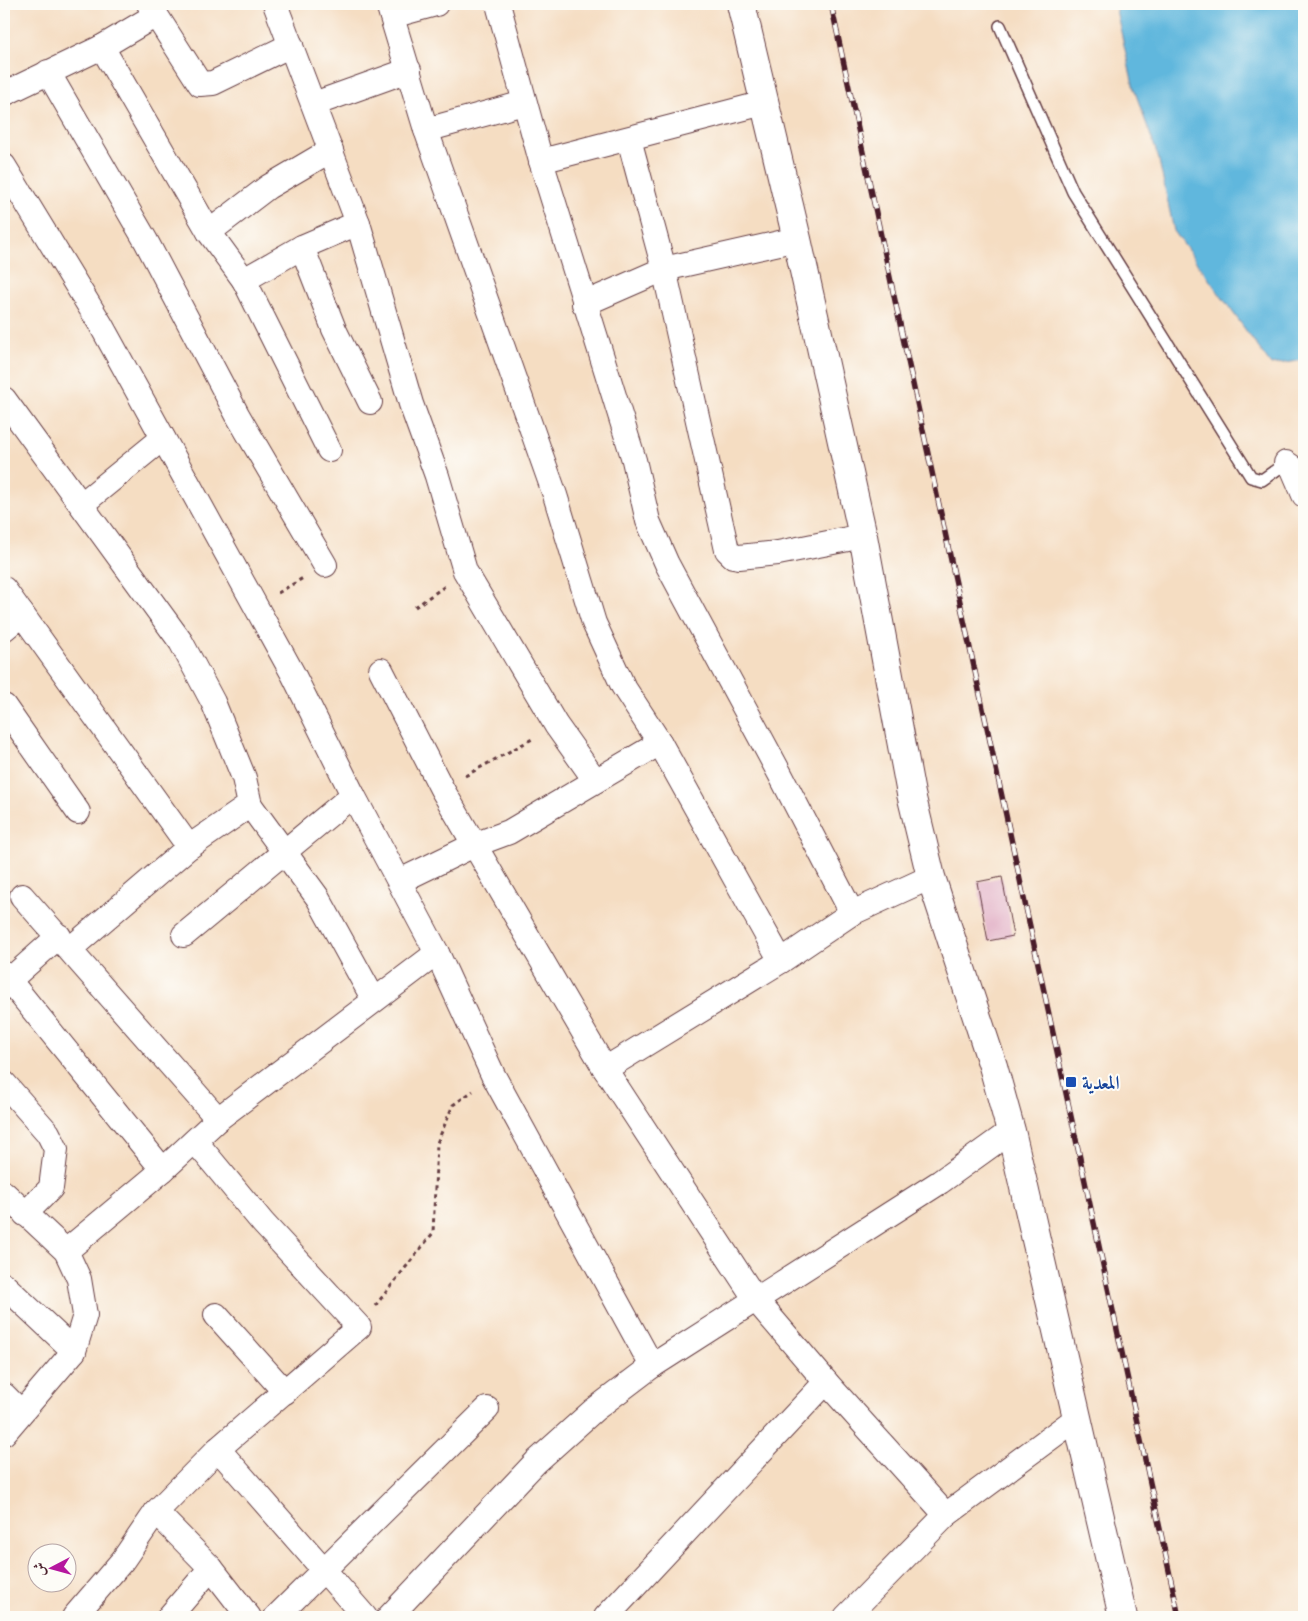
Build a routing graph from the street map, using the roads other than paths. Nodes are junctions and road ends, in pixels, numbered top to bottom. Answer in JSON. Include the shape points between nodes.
{"nodes":[{"id":1,"x":275,"y":4,"type":"edge"},
{"id":2,"x":436,"y":4,"type":"edge"},
{"id":3,"x":498,"y":4,"type":"edge"},
{"id":4,"x":742,"y":4,"type":"edge"},
{"id":5,"x":153,"y":10,"type":"edge"},
{"id":6,"x":390,"y":10,"type":"edge"},
{"id":7,"x":1000,"y":26,"type":"dead end"},
{"id":8,"x":291,"y":45,"type":"junction"},
{"id":9,"x":102,"y":47,"type":"junction"},
{"id":10,"x":409,"y":70,"type":"junction"},
{"id":11,"x":48,"y":72,"type":"junction"},
{"id":12,"x":4,"y":94,"type":"edge"},
{"id":13,"x":524,"y":103,"type":"junction"},
{"id":14,"x":764,"y":103,"type":"junction"},
{"id":15,"x":314,"y":104,"type":"junction"},
{"id":16,"x":426,"y":130,"type":"junction"},
{"id":17,"x":628,"y":139,"type":"junction"},
{"id":18,"x":330,"y":150,"type":"junction"},
{"id":19,"x":541,"y":160,"type":"junction"},
{"id":20,"x":4,"y":168,"type":"edge"},
{"id":21,"x":358,"y":223,"type":"junction"},
{"id":22,"x":209,"y":232,"type":"junction"},
{"id":23,"x":797,"y":239,"type":"junction"},
{"id":24,"x":302,"y":247,"type":"junction"},
{"id":25,"x":664,"y":269,"type":"junction"},
{"id":26,"x":244,"y":280,"type":"junction"},
{"id":27,"x":584,"y":304,"type":"junction"},
{"id":28,"x":4,"y":399,"type":"edge"},
{"id":29,"x":370,"y":402,"type":"dead end"},
{"id":30,"x":164,"y":438,"type":"junction"},
{"id":31,"x":329,"y":450,"type":"dead end"},
{"id":32,"x":1286,"y":464,"type":"joint"},
{"id":33,"x":1304,"y":495,"type":"edge"},
{"id":34,"x":82,"y":504,"type":"junction"},
{"id":35,"x":863,"y":536,"type":"junction"},
{"id":36,"x":325,"y":565,"type":"road end"},
{"id":37,"x":4,"y":589,"type":"edge"},
{"id":38,"x":22,"y":614,"type":"junction"},
{"id":39,"x":4,"y":629,"type":"edge"},
{"id":40,"x":381,"y":670,"type":"dead end"},
{"id":41,"x":4,"y":706,"type":"edge"},
{"id":42,"x":660,"y":743,"type":"junction"},
{"id":43,"x":595,"y":780,"type":"junction"},
{"id":44,"x":354,"y":795,"type":"junction"},
{"id":45,"x":250,"y":805,"type":"junction"},
{"id":46,"x":78,"y":812,"type":"dead end"},
{"id":47,"x":474,"y":845,"type":"junction"},
{"id":48,"x":189,"y":847,"type":"junction"},
{"id":49,"x":283,"y":852,"type":"junction"},
{"id":50,"x":931,"y":877,"type":"junction"},
{"id":51,"x":400,"y":881,"type":"junction"},
{"id":52,"x":22,"y":896,"type":"dead end"},
{"id":53,"x":852,"y":913,"type":"junction"},
{"id":54,"x":184,"y":935,"type":"dead end"},
{"id":55,"x":65,"y":942,"type":"junction"},
{"id":56,"x":437,"y":953,"type":"junction"},
{"id":57,"x":781,"y":961,"type":"junction"},
{"id":58,"x":5,"y":980,"type":"edge"},
{"id":59,"x":374,"y":1000,"type":"junction"},
{"id":60,"x":605,"y":1069,"type":"junction"},
{"id":61,"x":4,"y":1083,"type":"edge"},
{"id":62,"x":218,"y":1119,"type":"junction"},
{"id":63,"x":1011,"y":1131,"type":"junction"},
{"id":64,"x":195,"y":1141,"type":"junction"},
{"id":65,"x":163,"y":1170,"type":"junction"},
{"id":66,"x":4,"y":1193,"type":"edge"},
{"id":67,"x":25,"y":1214,"type":"junction"},
{"id":68,"x":66,"y":1251,"type":"junction"},
{"id":69,"x":4,"y":1285,"type":"edge"},
{"id":70,"x":756,"y":1300,"type":"junction"},
{"id":71,"x":216,"y":1315,"type":"dead end"},
{"id":72,"x":74,"y":1351,"type":"junction"},
{"id":73,"x":652,"y":1366,"type":"junction"},
{"id":74,"x":826,"y":1382,"type":"junction"},
{"id":75,"x":285,"y":1392,"type":"junction"},
{"id":76,"x":4,"y":1395,"type":"edge"},
{"id":77,"x":487,"y":1409,"type":"dead end"},
{"id":78,"x":21,"y":1412,"type":"junction"},
{"id":79,"x":1077,"y":1418,"type":"junction"},
{"id":80,"x":4,"y":1433,"type":"edge"},
{"id":81,"x":218,"y":1449,"type":"junction"},
{"id":82,"x":156,"y":1512,"type":"junction"},
{"id":83,"x":946,"y":1515,"type":"junction"},
{"id":84,"x":211,"y":1568,"type":"junction"},
{"id":85,"x":323,"y":1572,"type":"junction"},
{"id":86,"x":74,"y":1617,"type":"edge"},
{"id":87,"x":169,"y":1617,"type":"edge"},
{"id":88,"x":249,"y":1617,"type":"edge"},
{"id":89,"x":276,"y":1617,"type":"edge"},
{"id":90,"x":365,"y":1617,"type":"edge"},
{"id":91,"x":390,"y":1617,"type":"edge"},
{"id":92,"x":606,"y":1617,"type":"edge"},
{"id":93,"x":846,"y":1617,"type":"edge"},
{"id":94,"x":1122,"y":1617,"type":"edge"}],
"edges":[{"from":1,"to":8,"type":"street"},
{"from":2,"to":6,"type":"street"},
{"from":3,"to":13,"type":"street"},
{"from":4,"to":14,"type":"main road"},
{"from":5,"to":8,"type":"street","via":[[200,84],[213,83]]},
{"from":5,"to":9,"type":"street"},
{"from":6,"to":10,"type":"street"},
{"from":7,"to":32,"type":"lane","via":[[1073,192],[1251,477],[1262,480]]},
{"from":8,"to":15,"type":"street"},
{"from":9,"to":11,"type":"street"},
{"from":9,"to":22,"type":"street"},
{"from":10,"to":15,"type":"street"},
{"from":10,"to":16,"type":"street"},
{"from":11,"to":12,"type":"street"},
{"from":11,"to":36,"type":"street","via":[[146,242],[238,416]]},
{"from":13,"to":16,"type":"street"},
{"from":13,"to":19,"type":"street"},
{"from":14,"to":17,"type":"street"},
{"from":14,"to":23,"type":"main road"},
{"from":15,"to":18,"type":"street"},
{"from":16,"to":42,"type":"street","via":[[555,495],[594,623],[623,686]]},
{"from":17,"to":19,"type":"street"},
{"from":17,"to":25,"type":"street"},
{"from":18,"to":21,"type":"street"},
{"from":18,"to":22,"type":"street","via":[[268,187]]},
{"from":19,"to":27,"type":"street"},
{"from":20,"to":30,"type":"street","via":[[101,324]]},
{"from":21,"to":24,"type":"street"},
{"from":21,"to":43,"type":"street","via":[[411,404],[438,476],[465,571],[556,725]]},
{"from":22,"to":26,"type":"street"},
{"from":23,"to":25,"type":"street"},
{"from":23,"to":35,"type":"main road"},
{"from":24,"to":26,"type":"street"},
{"from":24,"to":29,"type":"street","via":[[334,329]]},
{"from":25,"to":27,"type":"street"},
{"from":25,"to":35,"type":"street","via":[[727,550],[739,557],[778,554]]},
{"from":26,"to":31,"type":"street"},
{"from":27,"to":53,"type":"street","via":[[634,460],[648,521],[667,564]]},
{"from":28,"to":34,"type":"street"},
{"from":30,"to":34,"type":"street"},
{"from":30,"to":44,"type":"street","via":[[293,674]]},
{"from":32,"to":33,"type":"street","via":[[1292,467]]},
{"from":34,"to":45,"type":"street","via":[[181,642],[213,702],[244,778]]},
{"from":35,"to":50,"type":"main road","via":[[911,794]]},
{"from":37,"to":38,"type":"street"},
{"from":38,"to":39,"type":"street"},
{"from":38,"to":48,"type":"street"},
{"from":40,"to":47,"type":"street"},
{"from":41,"to":46,"type":"street"},
{"from":42,"to":43,"type":"street"},
{"from":42,"to":57,"type":"street"},
{"from":43,"to":47,"type":"street","via":[[509,832]]},
{"from":44,"to":49,"type":"street"},
{"from":44,"to":51,"type":"street"},
{"from":45,"to":48,"type":"street"},
{"from":45,"to":49,"type":"street"},
{"from":47,"to":51,"type":"street"},
{"from":47,"to":60,"type":"street"},
{"from":48,"to":55,"type":"street"},
{"from":49,"to":54,"type":"street"},
{"from":49,"to":59,"type":"street","via":[[318,898]]},
{"from":50,"to":53,"type":"street"},
{"from":50,"to":63,"type":"main road"},
{"from":51,"to":56,"type":"street"},
{"from":52,"to":55,"type":"street"},
{"from":53,"to":57,"type":"street"},
{"from":55,"to":58,"type":"street"},
{"from":55,"to":62,"type":"street"},
{"from":56,"to":59,"type":"street"},
{"from":56,"to":73,"type":"street","via":[[493,1075]]},
{"from":57,"to":60,"type":"street"},
{"from":58,"to":65,"type":"street"},
{"from":59,"to":62,"type":"street"},
{"from":60,"to":70,"type":"street"},
{"from":61,"to":67,"type":"street","via":[[48,1133],[56,1149],[51,1188]]},
{"from":62,"to":64,"type":"street"},
{"from":63,"to":70,"type":"street","via":[[940,1182]]},
{"from":63,"to":79,"type":"main road"},
{"from":64,"to":65,"type":"street"},
{"from":64,"to":75,"type":"street","via":[[263,1223],[359,1327]]},
{"from":65,"to":68,"type":"street"},
{"from":66,"to":67,"type":"street"},
{"from":67,"to":68,"type":"street"},
{"from":68,"to":72,"type":"street","via":[[79,1279],[85,1315]]},
{"from":69,"to":72,"type":"street"},
{"from":70,"to":73,"type":"street"},
{"from":70,"to":74,"type":"street"},
{"from":71,"to":75,"type":"street"},
{"from":72,"to":78,"type":"street"},
{"from":73,"to":91,"type":"street","via":[[594,1410],[536,1462]]},
{"from":74,"to":83,"type":"street"},
{"from":74,"to":92,"type":"street"},
{"from":75,"to":81,"type":"street"},
{"from":76,"to":78,"type":"street"},
{"from":77,"to":85,"type":"street"},
{"from":78,"to":80,"type":"street"},
{"from":79,"to":83,"type":"street"},
{"from":79,"to":94,"type":"main road"},
{"from":81,"to":82,"type":"street"},
{"from":81,"to":85,"type":"street"},
{"from":82,"to":84,"type":"street"},
{"from":82,"to":86,"type":"street","via":[[123,1560]]},
{"from":83,"to":93,"type":"street"},
{"from":84,"to":87,"type":"street"},
{"from":84,"to":88,"type":"street"},
{"from":85,"to":89,"type":"street"},
{"from":85,"to":90,"type":"street"}]}
